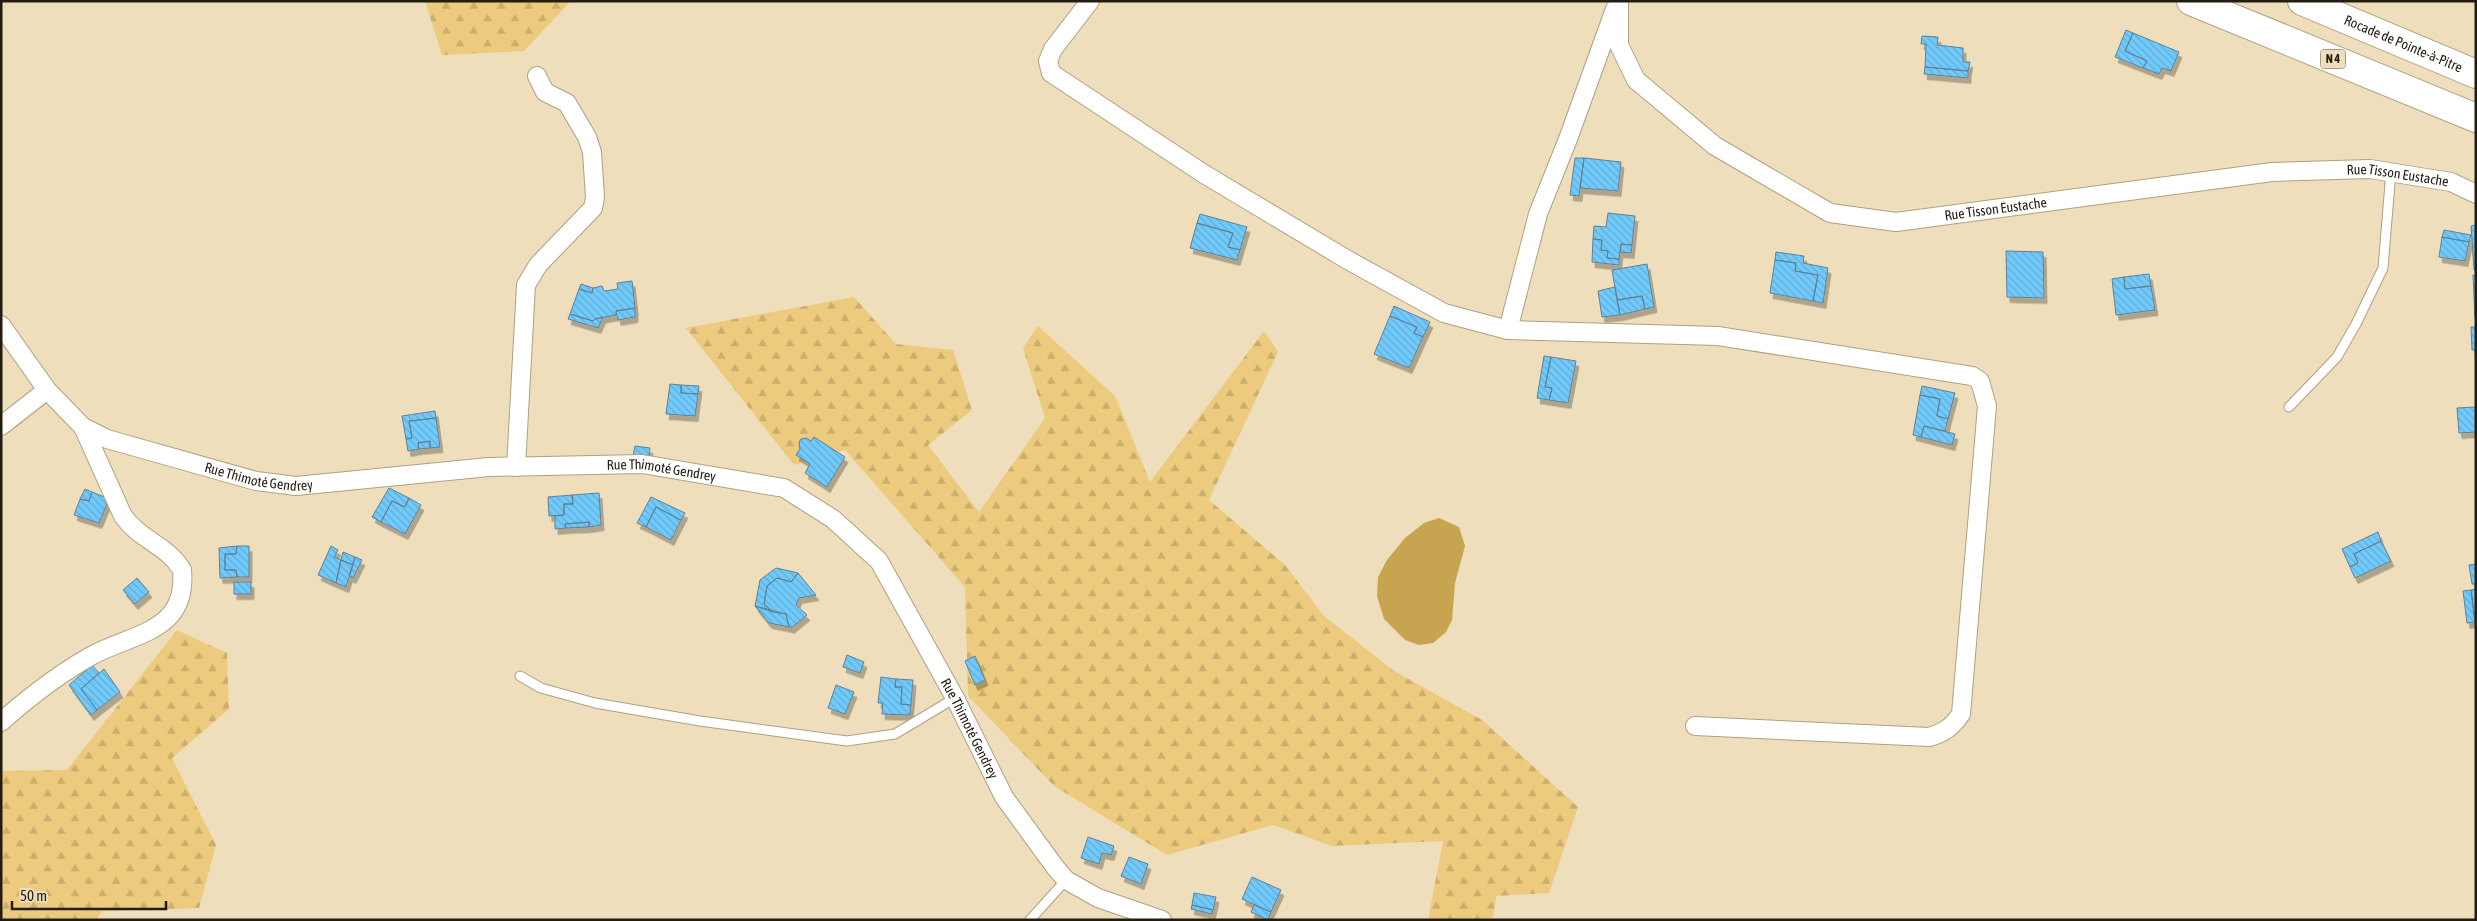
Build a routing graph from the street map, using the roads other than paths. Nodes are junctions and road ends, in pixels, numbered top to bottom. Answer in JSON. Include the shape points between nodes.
{"nodes":[{"id":1,"x":1090,"y":1,"type":"edge"},
{"id":2,"x":1618,"y":1,"type":"edge"},
{"id":3,"x":2191,"y":1,"type":"edge"},
{"id":4,"x":2302,"y":1,"type":"edge"},
{"id":5,"x":2476,"y":74,"type":"edge"},
{"id":6,"x":537,"y":76,"type":"dead end"},
{"id":7,"x":2476,"y":118,"type":"edge"},
{"id":8,"x":2391,"y":171,"type":"junction"},
{"id":9,"x":2476,"y":194,"type":"edge"},
{"id":10,"x":1,"y":325,"type":"edge"},
{"id":11,"x":1508,"y":330,"type":"junction"},
{"id":12,"x":47,"y":390,"type":"junction"},
{"id":13,"x":2289,"y":407,"type":"dead end"},
{"id":14,"x":1,"y":426,"type":"edge"},
{"id":15,"x":83,"y":427,"type":"junction"},
{"id":16,"x":516,"y":466,"type":"junction"},
{"id":17,"x":520,"y":676,"type":"dead end"},
{"id":18,"x":955,"y":698,"type":"junction"},
{"id":19,"x":1,"y":722,"type":"edge"},
{"id":20,"x":1695,"y":726,"type":"dead end"},
{"id":21,"x":1066,"y":880,"type":"junction"},
{"id":22,"x":1030,"y":920,"type":"edge"},
{"id":23,"x":1162,"y":920,"type":"edge"}],
"edges":[{"from":1,"to":11,"type":"street","via":[[1053,48],[1048,61],[1052,73],[1204,174],[1346,259],[1444,313]]},
{"from":2,"to":8,"type":"street","name":"Rue Tisson Eustache","via":[[1619,45],[1636,80],[1715,146],[1830,212],[1896,222],[2272,172],[2370,168]]},
{"from":2,"to":11,"type":"street","via":[[1538,214]]},
{"from":3,"to":7,"type":"highway","number":"N 4"},
{"from":4,"to":5,"type":"highway","name":"Rocade de Pointe-à-Pitre"},
{"from":6,"to":16,"type":"street","via":[[545,92],[567,103],[588,137],[595,197],[593,208],[538,265],[526,285]]},
{"from":8,"to":9,"type":"street","name":"Rue Tisson Eustache","via":[[2451,182]]},
{"from":8,"to":13,"type":"lane","via":[[2383,268],[2337,356]]},
{"from":10,"to":12,"type":"street","name":"Rue Thimoté Gendrey"},
{"from":11,"to":20,"type":"street","via":[[1718,336],[1972,376],[1980,381],[1988,406],[1960,714],[1954,724],[1929,738]]},
{"from":12,"to":14,"type":"street"},
{"from":12,"to":15,"type":"street","name":"Rue Thimoté Gendrey"},
{"from":15,"to":16,"type":"street","name":"Rue Thimoté Gendrey","via":[[107,439],[256,480],[296,486]]},
{"from":15,"to":19,"type":"street","via":[[127,522],[144,538],[168,553],[182,570],[181,594],[176,606],[158,627],[92,656]]},
{"from":16,"to":18,"type":"street","name":"Rue Thimoté Gendrey","via":[[642,464],[784,488],[833,519],[879,561]]},
{"from":17,"to":18,"type":"lane","via":[[541,688],[595,703],[847,741],[894,734]]},
{"from":18,"to":21,"type":"street","name":"Rue Thimoté Gendrey","via":[[1004,797]]},
{"from":21,"to":22,"type":"lane"},
{"from":21,"to":23,"type":"street","name":"Rue Thimoté Gendrey","via":[[1098,898]]}]}
